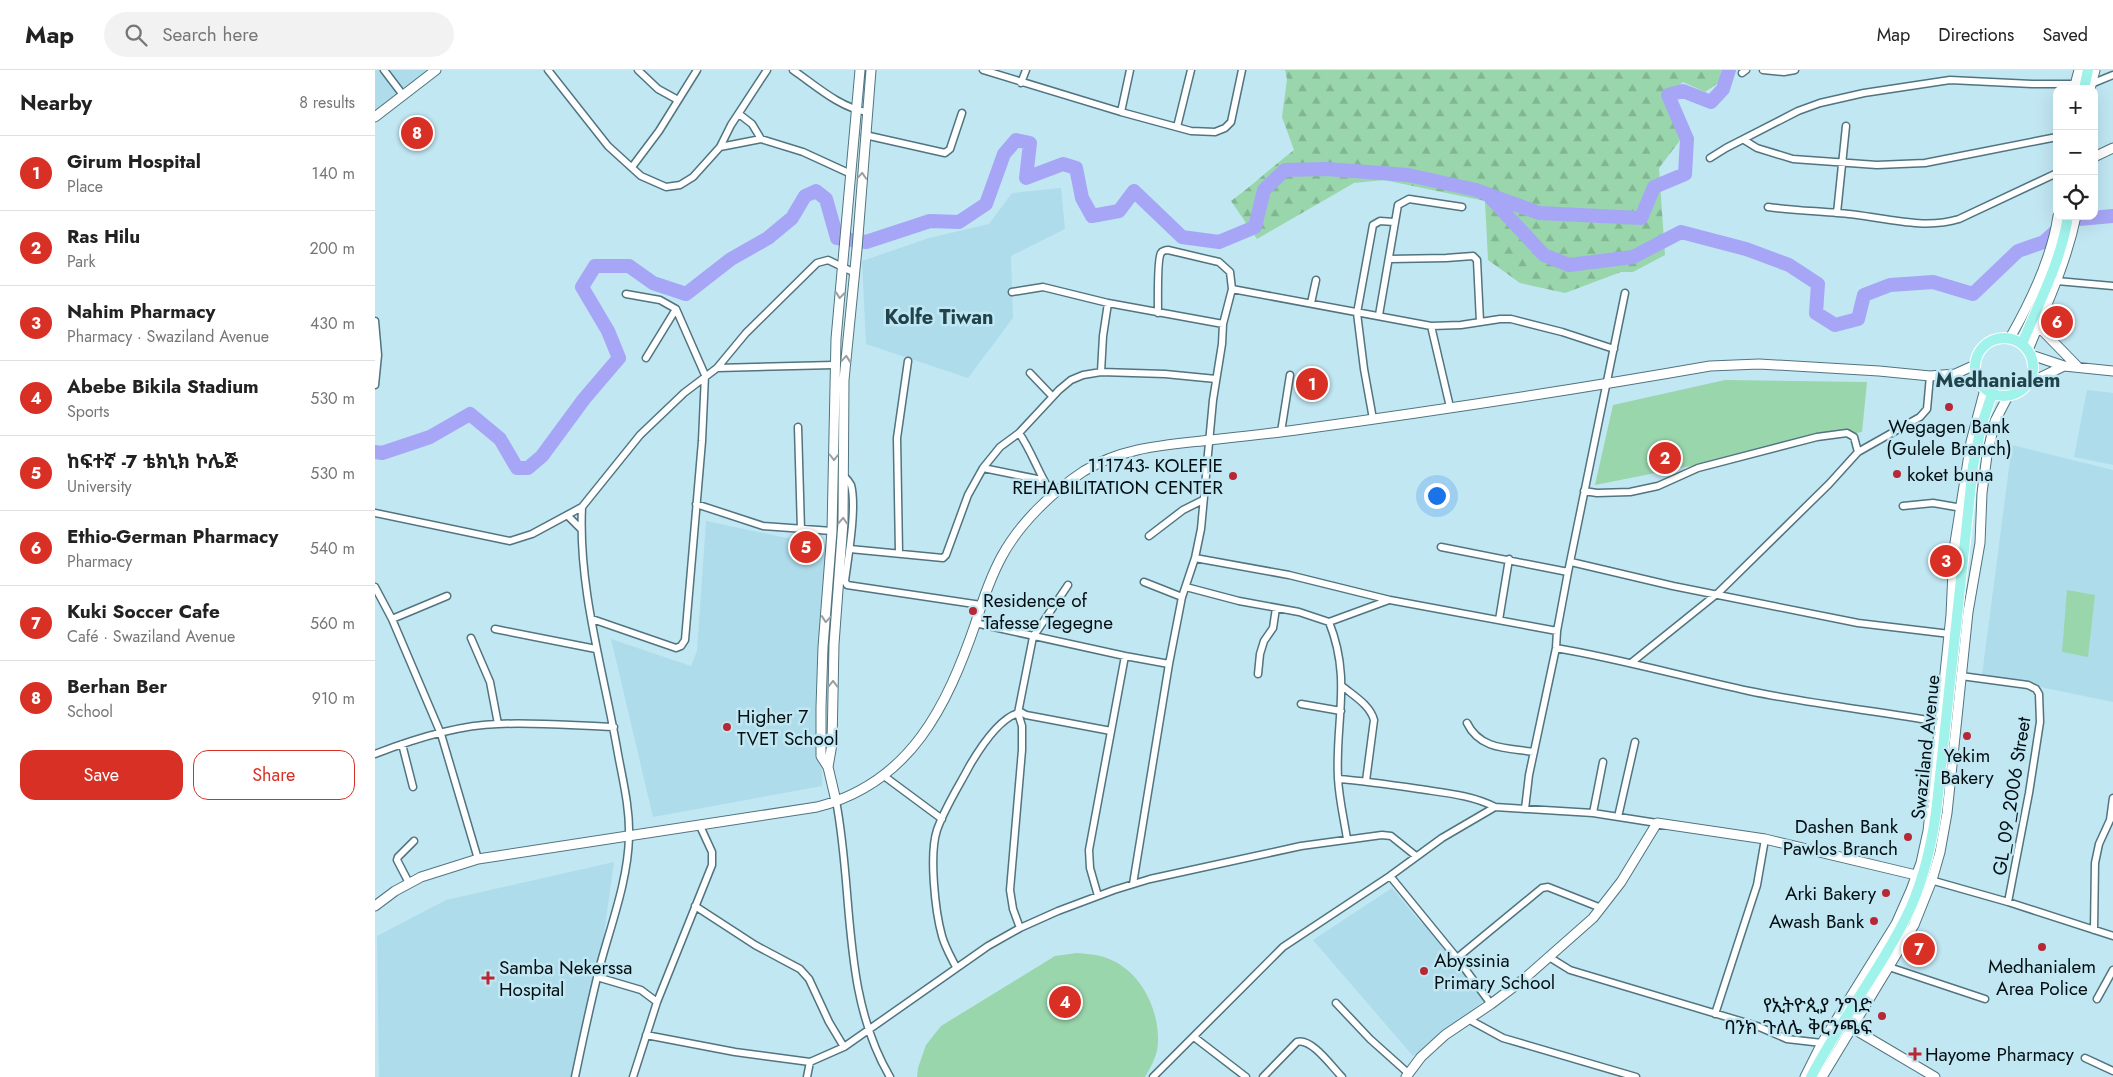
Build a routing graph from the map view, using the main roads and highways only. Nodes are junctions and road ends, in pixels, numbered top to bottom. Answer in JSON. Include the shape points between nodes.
{"nodes":[{"id":1,"x":436,"y":70,"type":"edge"},
{"id":2,"x":860,"y":70,"type":"edge"},
{"id":3,"x":871,"y":70,"type":"edge"},
{"id":4,"x":2079,"y":70,"type":"edge"},
{"id":5,"x":2087,"y":70,"type":"edge"},
{"id":6,"x":2095,"y":70,"type":"edge"},
{"id":7,"x":2083,"y":85,"type":"edge"},
{"id":8,"x":2083,"y":85,"type":"edge"},
{"id":9,"x":2084,"y":85,"type":"edge"},
{"id":10,"x":375,"y":116,"type":"edge"},
{"id":11,"x":2113,"y":148,"type":"edge"},
{"id":12,"x":2098,"y":155,"type":"edge"},
{"id":13,"x":2059,"y":220,"type":"edge"},
{"id":14,"x":2064,"y":220,"type":"edge"},
{"id":15,"x":2067,"y":220,"type":"edge"},
{"id":16,"x":2073,"y":220,"type":"edge"},
{"id":17,"x":2063,"y":237,"type":"junction"},
{"id":18,"x":2037,"y":326,"type":"junction"},
{"id":19,"x":2022,"y":346,"type":"junction"},
{"id":20,"x":1975,"y":366,"type":"junction"},
{"id":21,"x":2064,"y":366,"type":"junction"},
{"id":22,"x":2077,"y":366,"type":"junction"},
{"id":23,"x":2113,"y":371,"type":"edge"},
{"id":24,"x":2029,"y":383,"type":"junction"},
{"id":25,"x":1996,"y":394,"type":"junction"},
{"id":26,"x":831,"y":554,"type":"junction"},
{"id":27,"x":841,"y":554,"type":"junction"},
{"id":28,"x":828,"y":767,"type":"junction"},
{"id":29,"x":836,"y":801,"type":"junction"},
{"id":30,"x":1924,"y":878,"type":"junction"},
{"id":31,"x":375,"y":906,"type":"edge"},
{"id":32,"x":1844,"y":1024,"type":"junction"},
{"id":33,"x":1407,"y":1075,"type":"edge"},
{"id":34,"x":1805,"y":1077,"type":"edge"},
{"id":35,"x":1811,"y":1077,"type":"edge"},
{"id":36,"x":1816,"y":1077,"type":"edge"},
{"id":37,"x":1822,"y":1077,"type":"edge"},
{"id":38,"x":1935,"y":1077,"type":"edge"}],
"edges":[{"from":1,"to":10,"type":"main road"},
{"from":2,"to":26,"type":"main road","one_way":true,"via":[[834,365],[835,460]]},
{"from":27,"to":3,"type":"main road","one_way":true,"via":[[844,380]]},
{"from":4,"to":7,"type":"main road"},
{"from":5,"to":8,"type":"main road"},
{"from":6,"to":9,"type":"main road"},
{"from":11,"to":12,"type":"main road"},
{"from":13,"to":17,"type":"main road"},
{"from":14,"to":17,"type":"main road"},
{"from":15,"to":17,"type":"main road"},
{"from":16,"to":17,"type":"main road"},
{"from":17,"to":18,"type":"main road","via":[[2057,281]]},
{"from":17,"to":19,"type":"main road","via":[[2056,264]]},
{"from":18,"to":19,"type":"main road"},
{"from":18,"to":22,"type":"main road"},
{"from":19,"to":20,"type":"main road","via":[[2002,338],[1986,344],[1980,350]]},
{"from":19,"to":21,"type":"main road"},
{"from":19,"to":24,"type":"main road","via":[[2032,374]]},
{"from":20,"to":25,"type":"main road","via":[[1976,374]]},
{"from":20,"to":29,"type":"main road","via":[[1955,374],[1930,376],[1879,370],[1736,364],[1710,366],[1373,420],[1156,446],[1119,454],[1083,472],[1053,495],[1027,522],[1007,548],[985,592],[945,697],[934,717],[912,749],[884,776]]},
{"from":21,"to":22,"type":"main road"},
{"from":21,"to":24,"type":"main road"},
{"from":22,"to":23,"type":"main road"},
{"from":24,"to":25,"type":"main road","via":[[2018,393]]},
{"from":25,"to":30,"type":"main road","name":"Swaziland Avenue","via":[[1978,462],[1938,827]]},
{"from":25,"to":30,"type":"main road","via":[[1945,829]]},
{"from":25,"to":30,"type":"main road","via":[[1971,442],[1953,560],[1950,634]]},
{"from":26,"to":27,"type":"main road"},
{"from":26,"to":28,"type":"main road","one_way":true,"via":[[821,707],[821,756]]},
{"from":28,"to":27,"type":"main road","one_way":true,"via":[[832,744],[834,644]]},
{"from":28,"to":29,"type":"main road"},
{"from":29,"to":31,"type":"main road","via":[[700,826],[478,859],[409,883]]},
{"from":30,"to":32,"type":"main road","name":"Swaziland Avenue","via":[[1903,932]]},
{"from":30,"to":32,"type":"main road","via":[[1914,925],[1889,968]]},
{"from":30,"to":33,"type":"main road","via":[[1765,839],[1657,824],[1621,882],[1584,926],[1491,1004],[1433,1046]]},
{"from":32,"to":34,"type":"main road","via":[[1822,1043]]},
{"from":32,"to":35,"type":"main road","name":"Swaziland Avenue"},
{"from":32,"to":36,"type":"main road","name":"Swaziland Avenue"},
{"from":32,"to":37,"type":"main road"},
{"from":32,"to":38,"type":"main road"}]}
